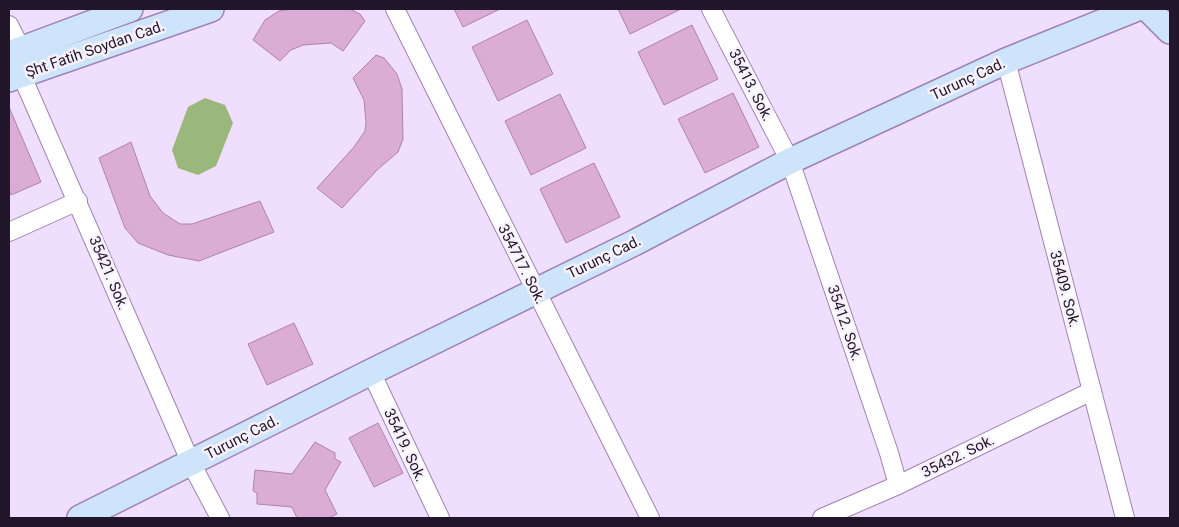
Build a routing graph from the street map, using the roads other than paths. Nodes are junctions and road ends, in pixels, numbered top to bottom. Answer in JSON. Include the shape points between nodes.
{"nodes":[{"id":1,"x":130,"y":9,"type":"edge"},
{"id":2,"x":210,"y":9,"type":"edge"},
{"id":3,"x":396,"y":9,"type":"edge"},
{"id":4,"x":711,"y":9,"type":"edge"},
{"id":5,"x":1135,"y":9,"type":"edge"},
{"id":6,"x":9,"y":25,"type":"edge"},
{"id":7,"x":1006,"y":61,"type":"junction"},
{"id":8,"x":15,"y":64,"type":"edge"},
{"id":9,"x":790,"y":161,"type":"junction"},
{"id":10,"x":78,"y":201,"type":"junction"},
{"id":11,"x":9,"y":232,"type":"edge"},
{"id":12,"x":536,"y":290,"type":"junction"},
{"id":13,"x":371,"y":372,"type":"junction"},
{"id":14,"x":1092,"y":392,"type":"junction"},
{"id":15,"x":192,"y":463,"type":"junction"},
{"id":16,"x":898,"y":485,"type":"junction"},
{"id":17,"x":80,"y":518,"type":"edge"},
{"id":18,"x":220,"y":518,"type":"edge"},
{"id":19,"x":440,"y":518,"type":"edge"},
{"id":20,"x":650,"y":518,"type":"edge"},
{"id":21,"x":822,"y":518,"type":"edge"},
{"id":22,"x":1125,"y":518,"type":"edge"}],
"edges":[{"from":1,"to":8,"type":"street","name":"Şht Fatih Soydan Cad."},
{"from":2,"to":8,"type":"street","name":"Şht Fatih Soydan Cad."},
{"from":3,"to":12,"type":"street","name":"354717. Sok."},
{"from":4,"to":9,"type":"street","name":"35413. Sok."},
{"from":5,"to":7,"type":"street","name":"Turunç Cad."},
{"from":6,"to":8,"type":"street","name":"35421. Sok."},
{"from":7,"to":9,"type":"street","name":"Turunç Cad."},
{"from":7,"to":14,"type":"street","name":"35409. Sok."},
{"from":8,"to":10,"type":"street","name":"35421. Sok."},
{"from":9,"to":12,"type":"street","name":"Turunç Cad."},
{"from":9,"to":16,"type":"street","name":"35412. Sok."},
{"from":10,"to":11,"type":"street"},
{"from":10,"to":15,"type":"street","name":"35421. Sok."},
{"from":12,"to":13,"type":"street","name":"Turunç Cad."},
{"from":12,"to":20,"type":"street","name":"354717. Sok."},
{"from":13,"to":15,"type":"street","name":"Turunç Cad."},
{"from":13,"to":19,"type":"street","name":"35419. Sok."},
{"from":14,"to":16,"type":"street","name":"35432. Sok."},
{"from":14,"to":22,"type":"street","name":"35409. Sok."},
{"from":15,"to":17,"type":"street","name":"Turunç Cad."},
{"from":15,"to":18,"type":"street","name":"35421. Sok."},
{"from":16,"to":21,"type":"street","name":"35432. Sok."}]}
